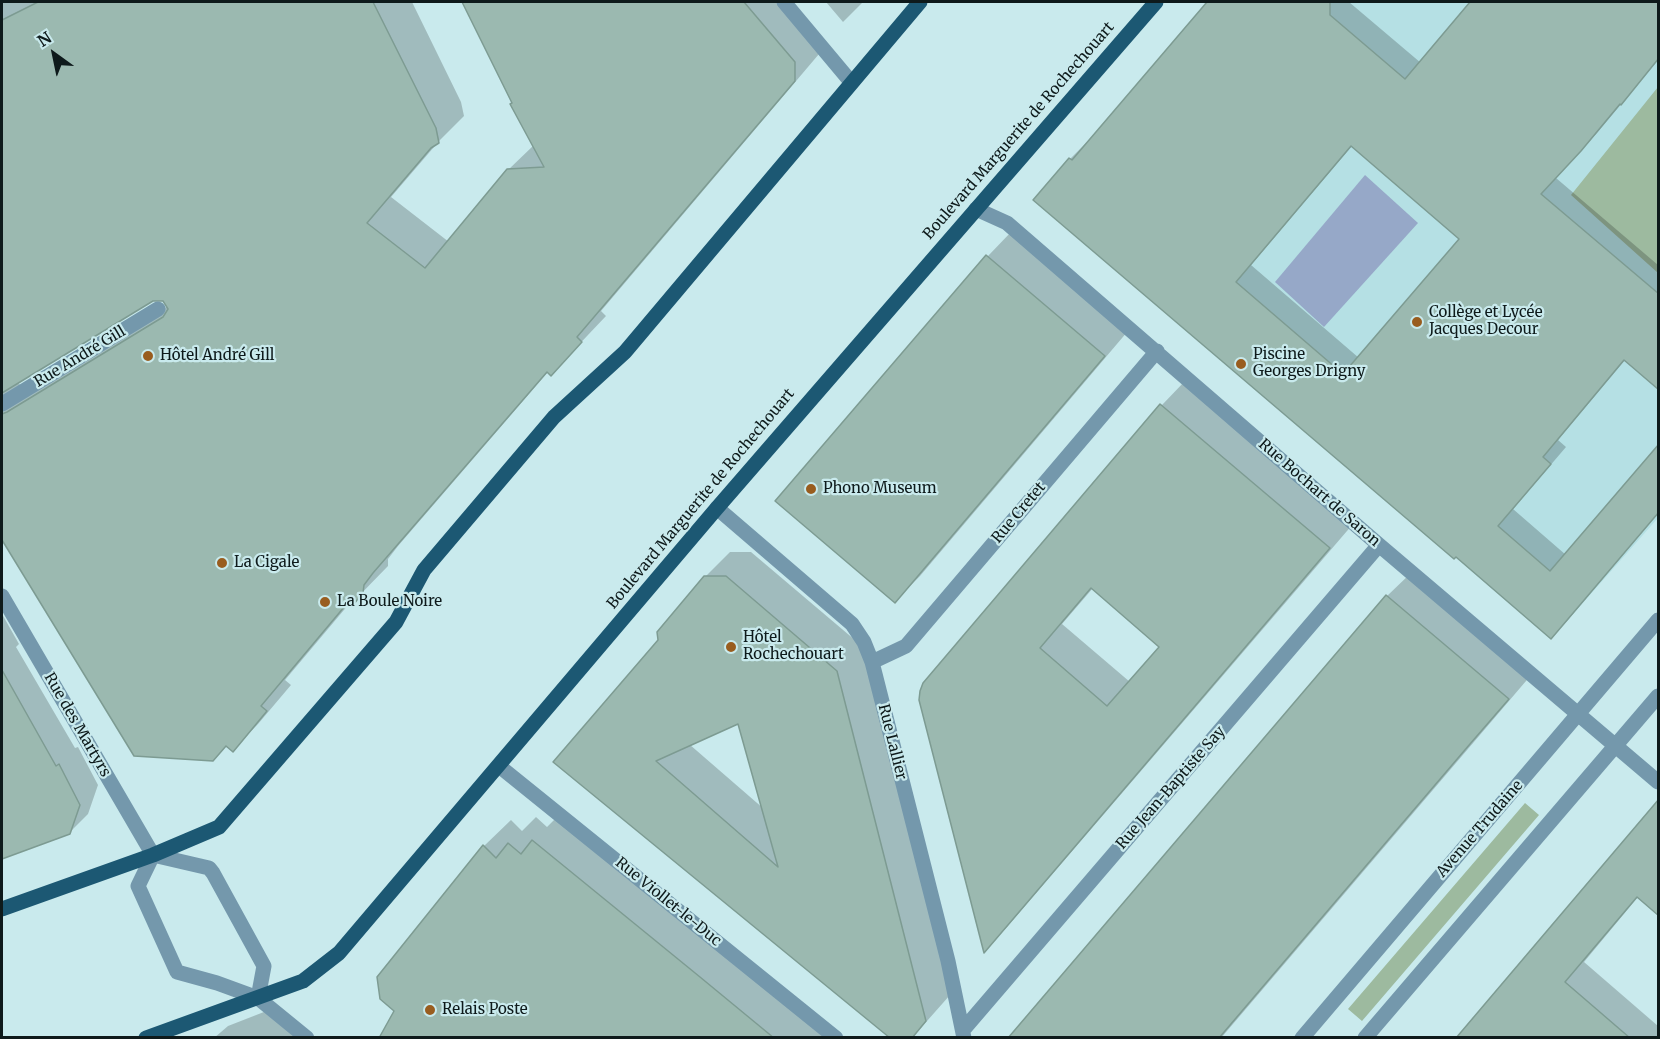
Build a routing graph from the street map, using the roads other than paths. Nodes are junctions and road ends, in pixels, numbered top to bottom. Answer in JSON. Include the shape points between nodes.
{"nodes":[{"id":1,"x":784,"y":2,"type":"edge"},
{"id":2,"x":920,"y":2,"type":"edge"},
{"id":3,"x":1156,"y":2,"type":"edge"},
{"id":4,"x":851,"y":82,"type":"junction"},
{"id":5,"x":976,"y":209,"type":"junction"},
{"id":6,"x":158,"y":309,"type":"dead end"},
{"id":7,"x":1157,"y":351,"type":"junction"},
{"id":8,"x":2,"y":404,"type":"edge"},
{"id":9,"x":717,"y":507,"type":"junction"},
{"id":10,"x":1379,"y":545,"type":"junction"},
{"id":11,"x":2,"y":596,"type":"edge"},
{"id":12,"x":1659,"y":620,"type":"edge"},
{"id":13,"x":872,"y":662,"type":"junction"},
{"id":14,"x":1659,"y":696,"type":"edge"},
{"id":15,"x":1579,"y":714,"type":"junction"},
{"id":16,"x":1616,"y":746,"type":"junction"},
{"id":17,"x":499,"y":766,"type":"junction"},
{"id":18,"x":1659,"y":782,"type":"edge"},
{"id":19,"x":153,"y":855,"type":"junction"},
{"id":20,"x":2,"y":909,"type":"edge"},
{"id":21,"x":258,"y":998,"type":"junction"},
{"id":22,"x":964,"y":1034,"type":"edge"},
{"id":23,"x":146,"y":1038,"type":"edge"},
{"id":24,"x":307,"y":1038,"type":"edge"},
{"id":25,"x":836,"y":1038,"type":"edge"},
{"id":26,"x":1302,"y":1038,"type":"edge"},
{"id":27,"x":1365,"y":1038,"type":"edge"}],
"edges":[{"from":1,"to":4,"type":"street"},
{"from":2,"to":4,"type":"main road"},
{"from":3,"to":5,"type":"main road","name":"Boulevard Marguerite de Rochechouart"},
{"from":4,"to":19,"type":"main road","via":[[625,352],[554,417],[424,570],[396,622],[219,827]]},
{"from":5,"to":7,"type":"street","name":"Rue Bochart de Saron","via":[[1007,223]]},
{"from":5,"to":9,"type":"main road","name":"Boulevard Marguerite de Rochechouart"},
{"from":6,"to":8,"type":"street","name":"Rue André Gill"},
{"from":7,"to":10,"type":"street","name":"Rue Bochart de Saron"},
{"from":7,"to":13,"type":"street","name":"Rue Cretet","via":[[906,646]]},
{"from":9,"to":13,"type":"street","name":"Rue Lallier","via":[[852,624]]},
{"from":9,"to":17,"type":"main road","name":"Boulevard Marguerite de Rochechouart"},
{"from":10,"to":15,"type":"street","name":"Rue Bochart de Saron"},
{"from":10,"to":22,"type":"street","name":"Rue Jean-Baptiste Say"},
{"from":11,"to":19,"type":"street","name":"Rue des Martyrs"},
{"from":12,"to":15,"type":"street","name":"Avenue Trudaine"},
{"from":13,"to":22,"type":"street","name":"Rue Lallier"},
{"from":14,"to":16,"type":"street"},
{"from":15,"to":16,"type":"street","name":"Rue Bochart de Saron"},
{"from":15,"to":26,"type":"street","name":"Avenue Trudaine"},
{"from":16,"to":18,"type":"street","name":"Rue Bochart de Saron"},
{"from":16,"to":27,"type":"street"},
{"from":17,"to":21,"type":"main road","name":"Boulevard Marguerite de Rochechouart","via":[[339,953],[303,981]]},
{"from":17,"to":25,"type":"street","name":"Rue Viollet-le-Duc"},
{"from":19,"to":20,"type":"main road"},
{"from":19,"to":21,"type":"street","via":[[209,868],[213,873],[264,966]]},
{"from":19,"to":21,"type":"street","via":[[138,886],[177,972]]},
{"from":21,"to":23,"type":"main road","name":"Boulevard Marguerite de Rochechouart"},
{"from":21,"to":24,"type":"street"}]}
